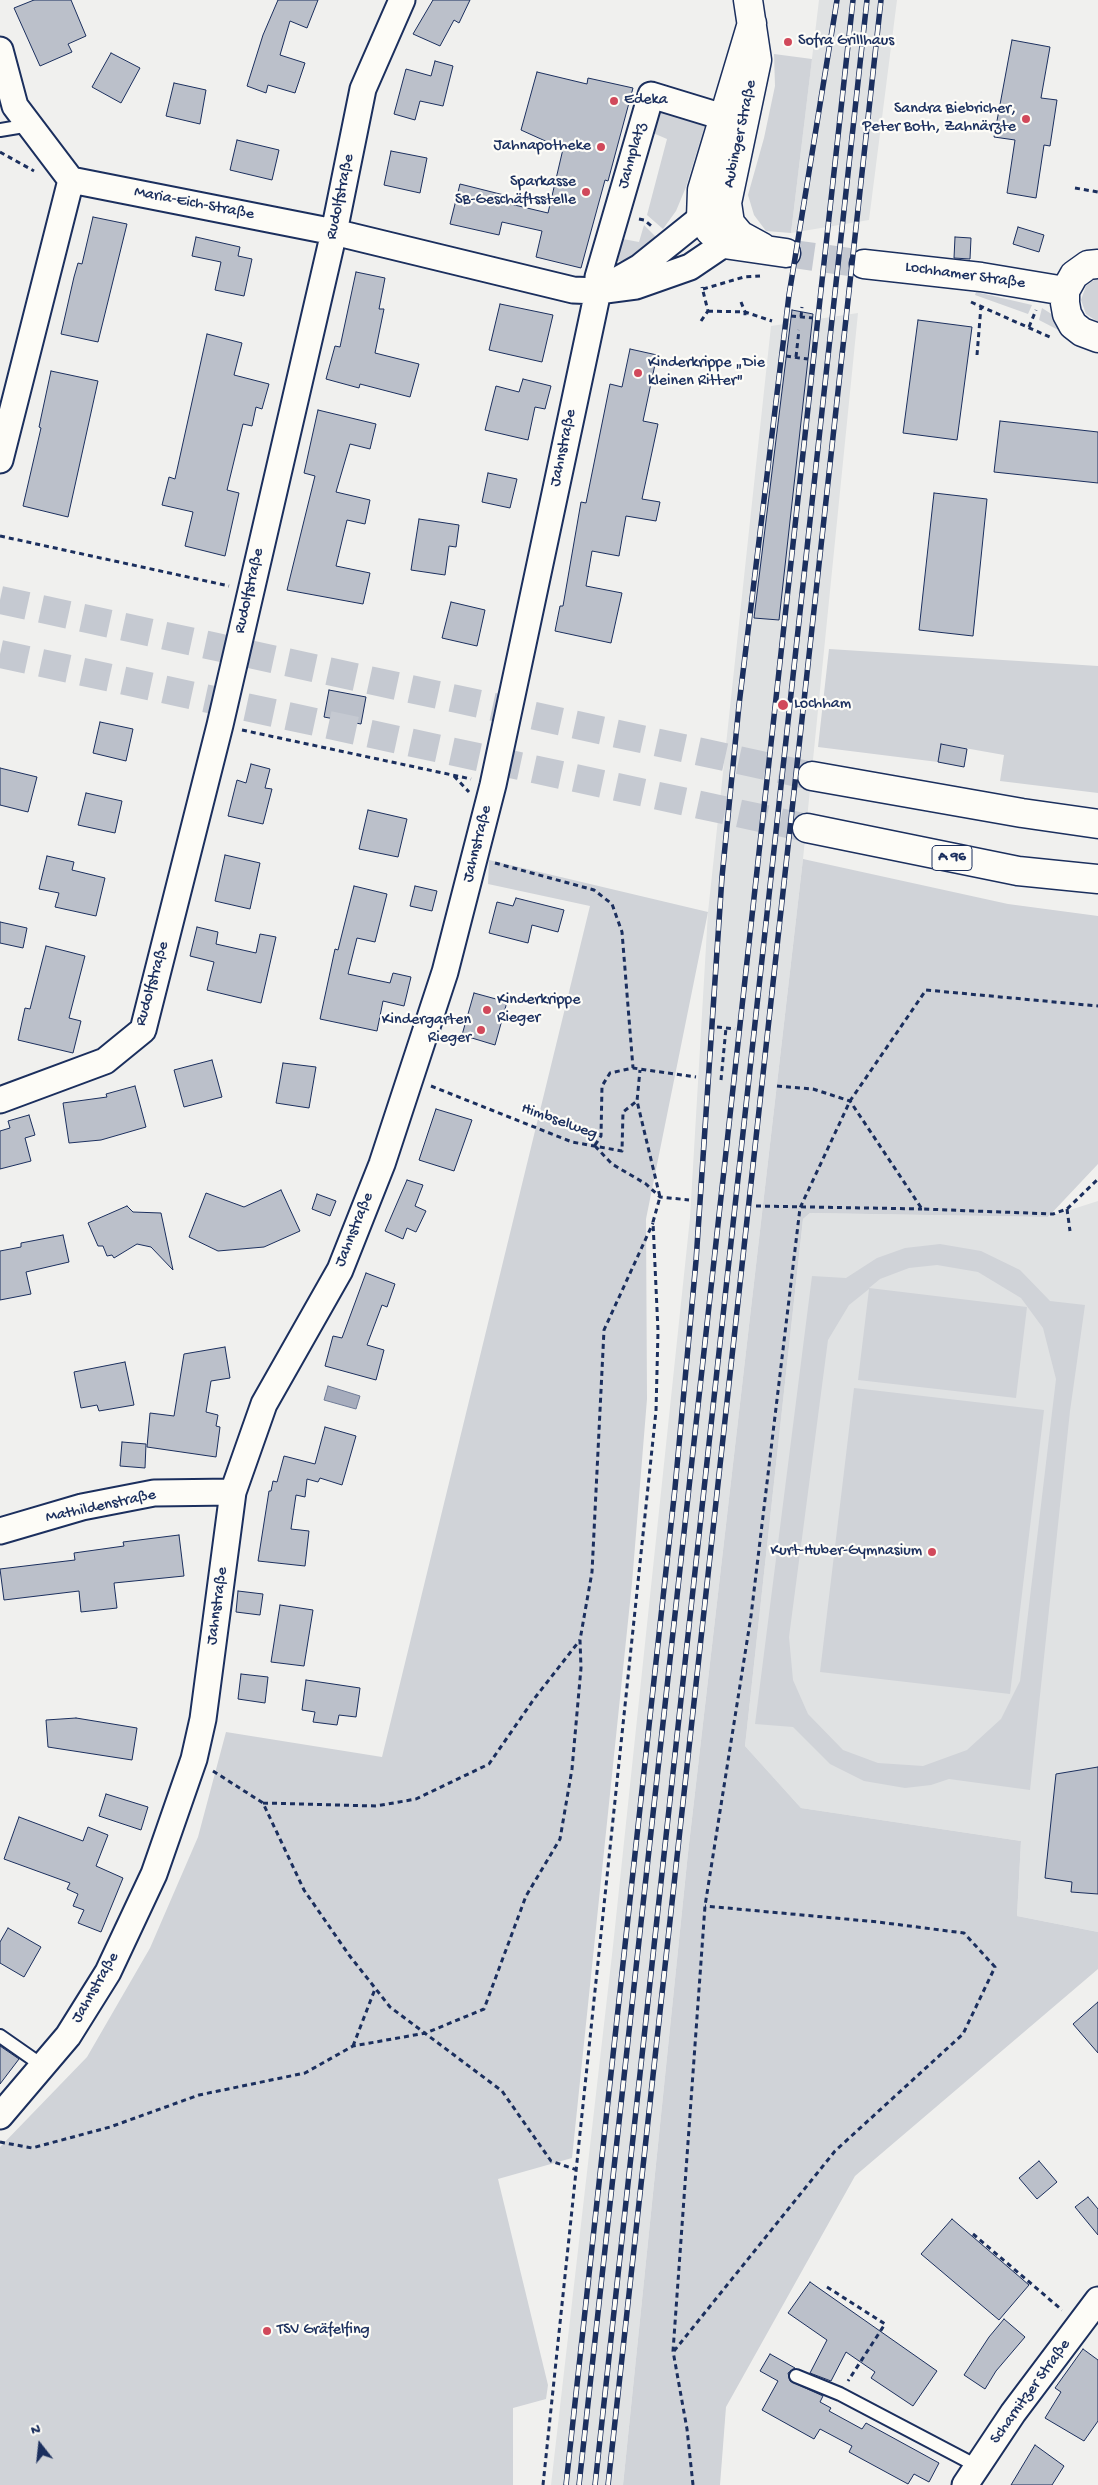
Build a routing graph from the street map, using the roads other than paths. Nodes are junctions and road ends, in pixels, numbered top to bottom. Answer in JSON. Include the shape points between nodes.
{"nodes":[{"id":1,"x":402,"y":0,"type":"edge"},
{"id":2,"x":750,"y":12,"type":"edge"},
{"id":3,"x":0,"y":50,"type":"edge"},
{"id":4,"x":723,"y":117,"type":"junction"},
{"id":5,"x":30,"y":125,"type":"junction"},
{"id":6,"x":0,"y":130,"type":"edge"},
{"id":7,"x":71,"y":180,"type":"junction"},
{"id":8,"x":701,"y":218,"type":"junction"},
{"id":9,"x":334,"y":232,"type":"junction"},
{"id":10,"x":727,"y":233,"type":"junction"},
{"id":11,"x":772,"y":260,"type":"tunnel mouth"},
{"id":12,"x":864,"y":264,"type":"tunnel mouth"},
{"id":13,"x":1098,"y":264,"type":"edge"},
{"id":14,"x":1066,"y":290,"type":"junction"},
{"id":15,"x":598,"y":291,"type":"junction"},
{"id":16,"x":1098,"y":338,"type":"edge"},
{"id":17,"x":0,"y":460,"type":"edge"},
{"id":18,"x":812,"y":776,"type":"tunnel mouth"},
{"id":19,"x":1098,"y":824,"type":"edge"},
{"id":20,"x":807,"y":828,"type":"tunnel mouth"},
{"id":21,"x":1098,"y":879,"type":"edge"},
{"id":22,"x":0,"y":1100,"type":"edge"},
{"id":23,"x":233,"y":1492,"type":"junction"},
{"id":24,"x":0,"y":1531,"type":"edge"},
{"id":25,"x":0,"y":2036,"type":"edge"},
{"id":26,"x":43,"y":2066,"type":"junction"},
{"id":27,"x":0,"y":2116,"type":"edge"},
{"id":28,"x":1098,"y":2300,"type":"edge"},
{"id":29,"x":796,"y":2376,"type":"dead end"},
{"id":30,"x":971,"y":2475,"type":"edge"}],
"edges":[{"from":1,"to":9,"type":"street","name":"Rudolfstraße","via":[[363,89]]},
{"from":2,"to":4,"type":"main road","name":"Aubinger Straße"},
{"from":2,"to":10,"type":"main road","name":"Aubinger Straße","via":[[757,60],[729,186]]},
{"from":3,"to":5,"type":"street","via":[[16,106]]},
{"from":4,"to":8,"type":"main road","name":"Aubinger Straße","via":[[702,190]]},
{"from":4,"to":15,"type":"street","name":"Jahnplatz","via":[[651,95],[598,277]]},
{"from":5,"to":6,"type":"lane"},
{"from":5,"to":7,"type":"street"},
{"from":7,"to":9,"type":"street","name":"Maria-Eich-Straße"},
{"from":7,"to":17,"type":"street"},
{"from":8,"to":10,"type":"main road","via":[[710,231]]},
{"from":8,"to":15,"type":"street","via":[[640,267]]},
{"from":9,"to":15,"type":"street","name":"Maria-Eich-Straße","via":[[573,290]]},
{"from":9,"to":22,"type":"street","name":"Rudolfstraße","via":[[220,725],[143,1030],[105,1060]]},
{"from":10,"to":11,"type":"main road","via":[[740,234]]},
{"from":10,"to":15,"type":"street","name":"Maria-Eich-Straße","via":[[690,267],[636,286]]},
{"from":12,"to":14,"type":"main road","name":"Lochhamer Straße"},
{"from":13,"to":14,"type":"main road","via":[[1088,265],[1074,275]]},
{"from":14,"to":16,"type":"main road","via":[[1067,314],[1073,325]]},
{"from":15,"to":23,"type":"street","name":"Jahnstraße","via":[[493,785],[445,972],[382,1164],[340,1270],[264,1404]]},
{"from":18,"to":19,"type":"main road","via":[[1022,814]]},
{"from":20,"to":21,"type":"main road","number":"A 96","via":[[1018,871]]},
{"from":23,"to":24,"type":"street","name":"Mathildenstraße","via":[[154,1494],[82,1507]]},
{"from":23,"to":26,"type":"street","name":"Jahnstraße","via":[[203,1719],[194,1759],[154,1874],[108,1972],[68,2036]]},
{"from":25,"to":26,"type":"lane"},
{"from":26,"to":27,"type":"street","name":"Jahnstraße"},
{"from":28,"to":30,"type":"street","name":"Scharnitzer Straße"},
{"from":29,"to":30,"type":"lane","via":[[840,2394]]}]}
